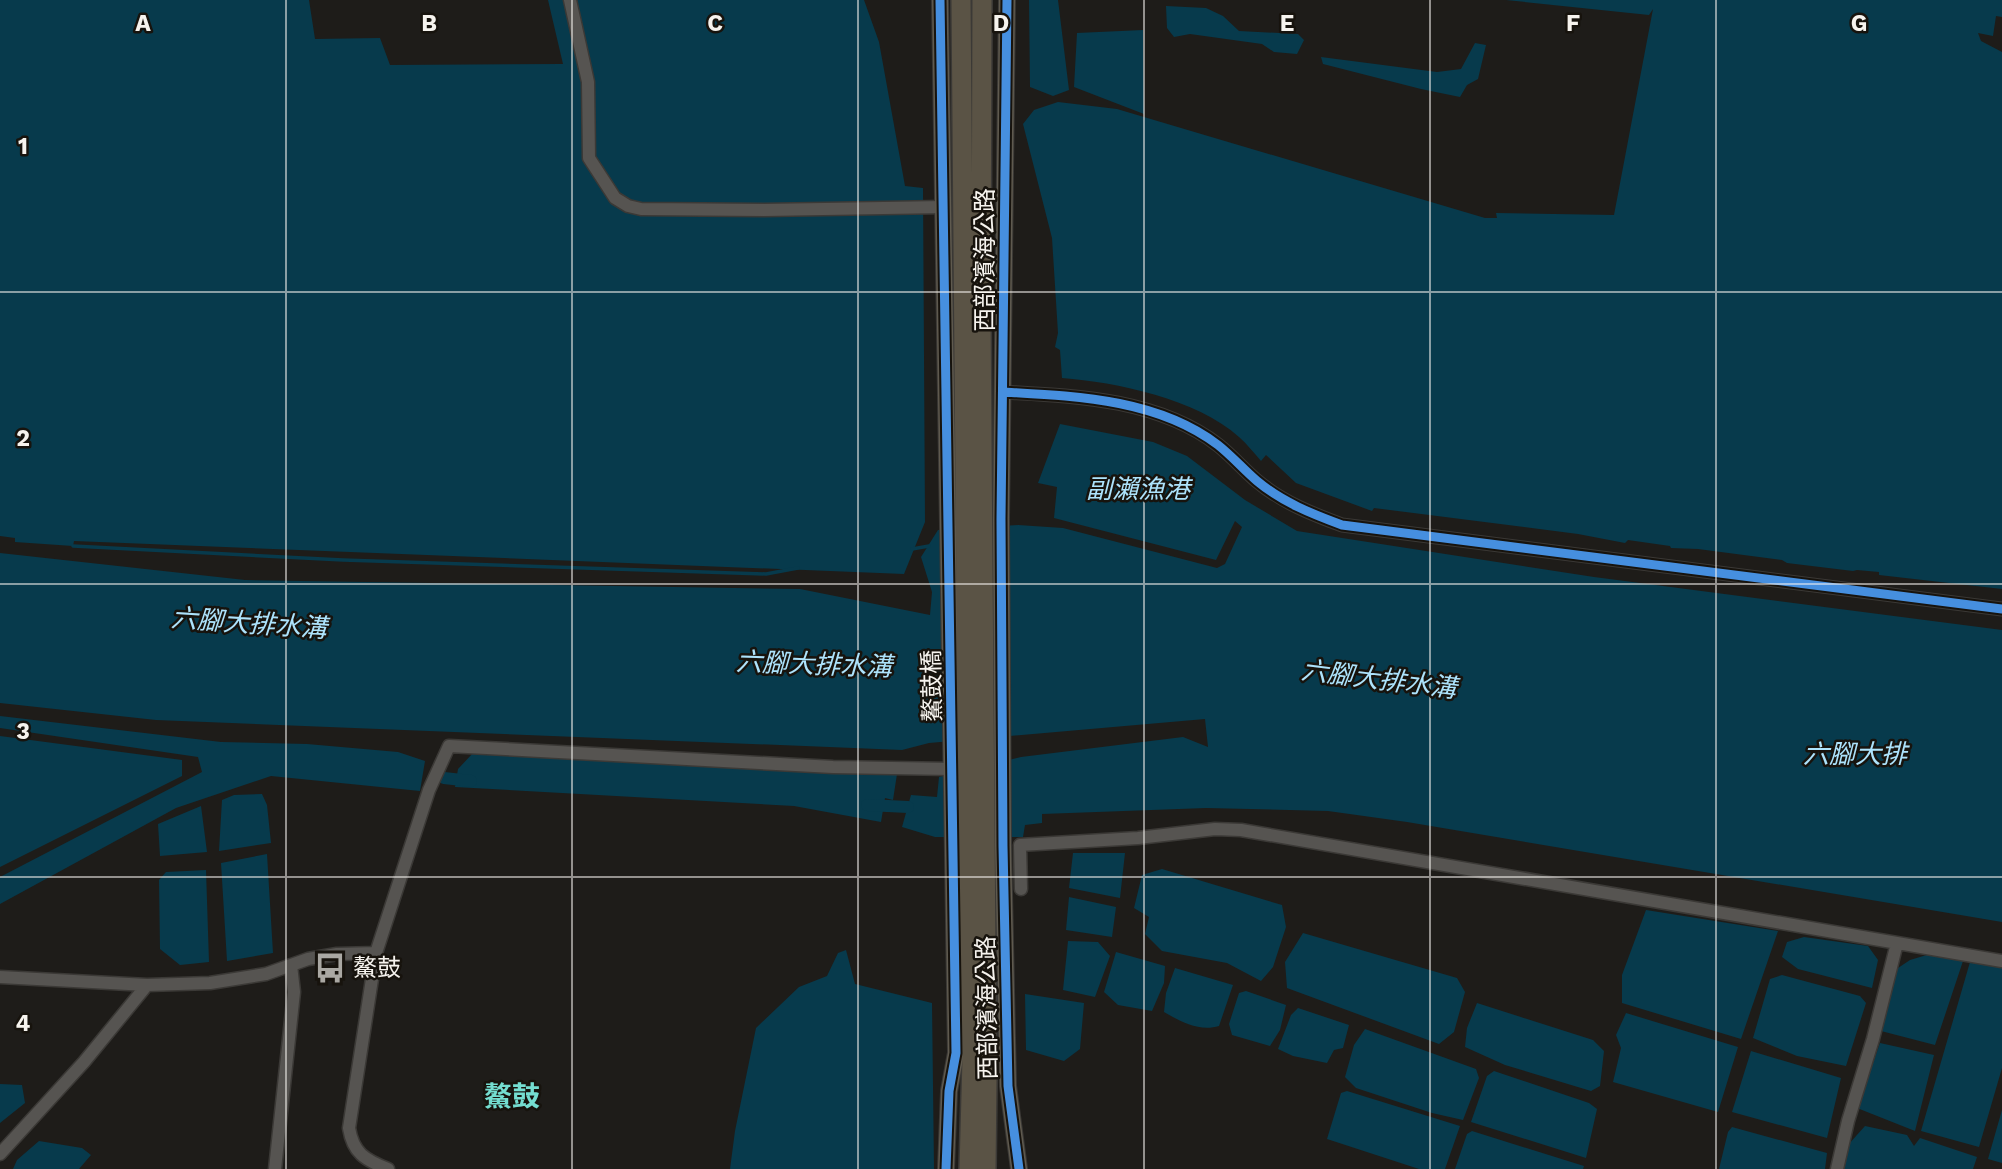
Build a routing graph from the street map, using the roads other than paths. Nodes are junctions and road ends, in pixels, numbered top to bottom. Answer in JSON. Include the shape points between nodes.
{"nodes":[{"id":1,"x":570,"y":0,"type":"edge"},
{"id":2,"x":940,"y":0,"type":"edge"},
{"id":3,"x":961,"y":0,"type":"edge"},
{"id":4,"x":982,"y":0,"type":"edge"},
{"id":5,"x":1007,"y":0,"type":"edge"},
{"id":6,"x":944,"y":206,"type":"junction"},
{"id":7,"x":1003,"y":392,"type":"junction"},
{"id":8,"x":947,"y":519,"type":"joint"},
{"id":9,"x":983,"y":525,"type":"junction"},
{"id":10,"x":2002,"y":609,"type":"edge"},
{"id":11,"x":952,"y":769,"type":"junction"},
{"id":12,"x":977,"y":848,"type":"junction"},
{"id":13,"x":1021,"y":889,"type":"dead end"},
{"id":14,"x":1897,"y":943,"type":"junction"},
{"id":15,"x":376,"y":953,"type":"junction"},
{"id":16,"x":2002,"y":961,"type":"edge"},
{"id":17,"x":291,"y":965,"type":"junction"},
{"id":18,"x":0,"y":977,"type":"edge"},
{"id":19,"x":147,"y":985,"type":"junction"},
{"id":20,"x":0,"y":1154,"type":"edge"},
{"id":21,"x":275,"y":1169,"type":"edge"},
{"id":22,"x":388,"y":1169,"type":"edge"},
{"id":23,"x":946,"y":1169,"type":"edge"},
{"id":24,"x":969,"y":1169,"type":"edge"},
{"id":25,"x":986,"y":1169,"type":"edge"},
{"id":26,"x":1019,"y":1169,"type":"edge"},
{"id":27,"x":1837,"y":1169,"type":"edge"}],
"edges":[{"from":1,"to":6,"type":"street","via":[[588,82],[589,158],[615,198],[628,206],[764,210]]},
{"from":2,"to":6,"type":"main road","name":"西部濱海公路"},
{"from":3,"to":9,"type":"highway"},
{"from":4,"to":9,"type":"highway"},
{"from":5,"to":7,"type":"main road","name":"西部濱海公路"},
{"from":6,"to":8,"type":"main road","name":"西部濱海公路"},
{"from":7,"to":9,"type":"main road","name":"西部濱海公路"},
{"from":7,"to":10,"type":"street","via":[[1103,401],[1186,425],[1301,510],[1342,525]]},
{"from":8,"to":11,"type":"main road","name":"鰲鼓橋"},
{"from":9,"to":12,"type":"highway"},
{"from":11,"to":12,"type":"main road","name":"鰲鼓橋"},
{"from":11,"to":15,"type":"street","via":[[449,746],[429,790]]},
{"from":12,"to":23,"type":"main road","name":"西部濱海公路","via":[[949,1091]]},
{"from":12,"to":24,"type":"highway"},
{"from":12,"to":25,"type":"highway"},
{"from":12,"to":26,"type":"main road","name":"西部濱海公路"},
{"from":13,"to":14,"type":"street","via":[[1020,845],[1241,830]]},
{"from":14,"to":16,"type":"street"},
{"from":14,"to":27,"type":"street"},
{"from":15,"to":17,"type":"street","via":[[337,954]]},
{"from":15,"to":22,"type":"street","via":[[349,1128],[358,1154]]},
{"from":17,"to":19,"type":"street","via":[[235,980]]},
{"from":17,"to":21,"type":"street","via":[[294,992]]},
{"from":18,"to":19,"type":"street"},
{"from":19,"to":20,"type":"street"}]}
